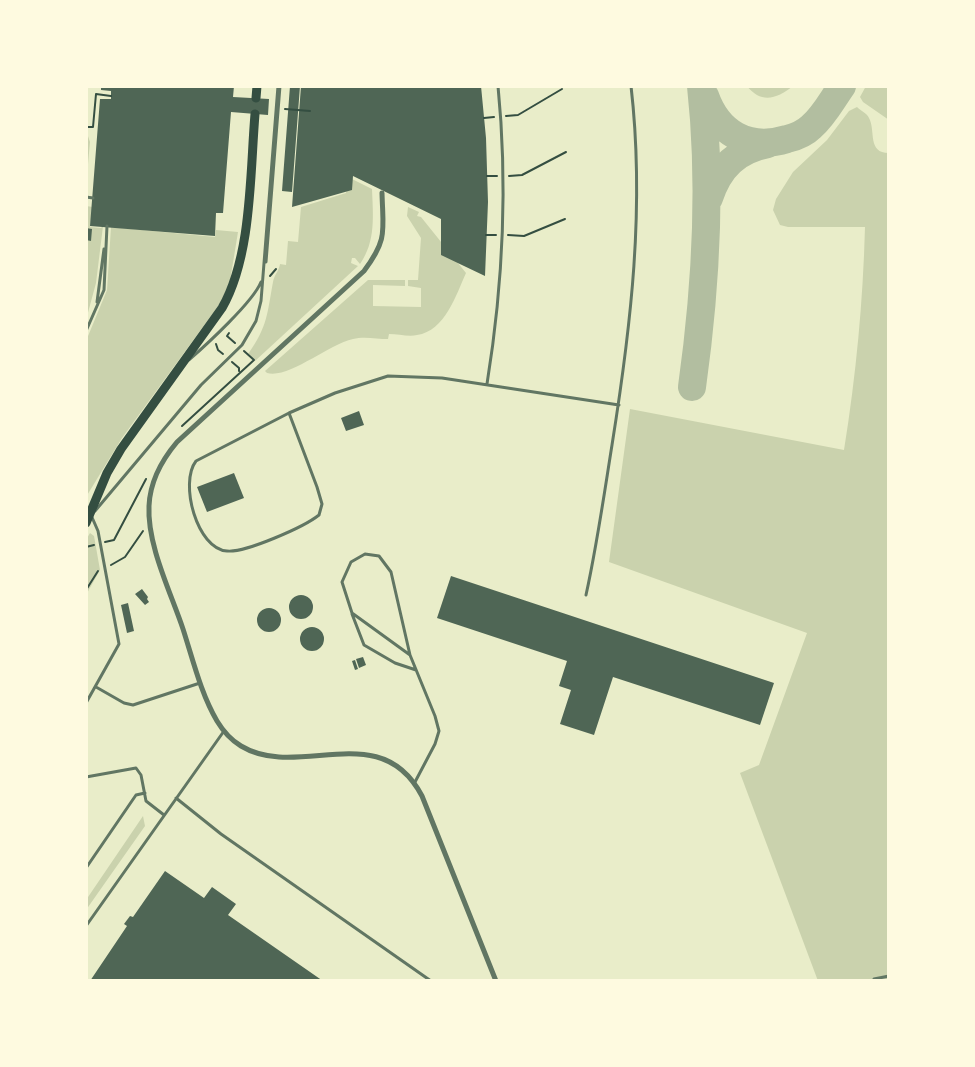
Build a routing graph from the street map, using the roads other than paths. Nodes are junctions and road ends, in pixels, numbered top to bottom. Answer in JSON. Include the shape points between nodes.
{"nodes":[{"id":1,"x":257,"y":86,"type":"edge"},
{"id":2,"x":279,"y":86,"type":"edge"},
{"id":3,"x":498,"y":86,"type":"edge"},
{"id":4,"x":631,"y":86,"type":"edge"},
{"id":5,"x":256,"y":98,"type":"dead end"},
{"id":6,"x":254,"y":114,"type":"dead end"},
{"id":7,"x":382,"y":193,"type":"dead end"},
{"id":8,"x":86,"y":197,"type":"edge"},
{"id":9,"x":93,"y":198,"type":"dead end"},
{"id":10,"x":107,"y":226,"type":"dead end"},
{"id":11,"x":86,"y":331,"type":"edge"},
{"id":12,"x":177,"y":370,"type":"junction"},
{"id":13,"x":486,"y":385,"type":"junction"},
{"id":14,"x":619,"y":405,"type":"junction"},
{"id":15,"x":289,"y":413,"type":"junction"},
{"id":16,"x":89,"y":519,"type":"edge"},
{"id":17,"x":586,"y":595,"type":"dead end"},
{"id":18,"x":352,"y":613,"type":"junction"},
{"id":19,"x":410,"y":655,"type":"junction"},
{"id":20,"x":416,"y":671,"type":"junction"},
{"id":21,"x":201,"y":683,"type":"junction"},
{"id":22,"x":96,"y":686,"type":"junction"},
{"id":23,"x":86,"y":703,"type":"edge"},
{"id":24,"x":224,"y":731,"type":"junction"},
{"id":25,"x":86,"y":778,"type":"edge"},
{"id":26,"x":415,"y":782,"type":"junction"},
{"id":27,"x":145,"y":793,"type":"junction"},
{"id":28,"x":176,"y":798,"type":"junction"},
{"id":29,"x":164,"y":815,"type":"junction"},
{"id":30,"x":86,"y":868,"type":"edge"},
{"id":31,"x":86,"y":926,"type":"edge"},
{"id":32,"x":889,"y":976,"type":"edge"},
{"id":33,"x":874,"y":979,"type":"dead end"},
{"id":34,"x":431,"y":981,"type":"edge"},
{"id":35,"x":496,"y":981,"type":"edge"}],
"edges":[{"from":1,"to":5,"type":"main road"},
{"from":2,"to":12,"type":"lane","via":[[267,258],[259,286],[207,345]]},
{"from":2,"to":16,"type":"lane","via":[[261,301],[256,321],[242,346],[202,385],[140,455]]},
{"from":3,"to":13,"type":"lane","via":[[504,189],[503,251]]},
{"from":4,"to":14,"type":"lane","via":[[637,163],[636,238],[630,324]]},
{"from":6,"to":12,"type":"main road","via":[[245,231],[236,280],[222,308]]},
{"from":7,"to":21,"type":"street","via":[[383,237],[379,252],[364,271],[177,442],[162,461],[153,482],[149,518],[154,544]]},
{"from":8,"to":9,"type":"lane"},
{"from":10,"to":11,"type":"lane","via":[[104,290]]},
{"from":12,"to":16,"type":"main road","via":[[117,457]]},
{"from":13,"to":14,"type":"lane"},
{"from":13,"to":15,"type":"lane","via":[[442,378],[388,376]]},
{"from":14,"to":17,"type":"lane"},
{"from":15,"to":15,"type":"lane","via":[[202,456],[192,467],[188,479],[190,498],[199,524],[214,547],[226,552],[240,551],[300,527],[319,515],[322,504]]},
{"from":16,"to":22,"type":"lane","via":[[100,543],[119,644]]},
{"from":18,"to":19,"type":"lane"},
{"from":18,"to":19,"type":"lane","via":[[342,582],[351,562],[365,554],[379,556],[391,572]]},
{"from":18,"to":20,"type":"lane","via":[[364,645]]},
{"from":19,"to":20,"type":"lane"},
{"from":20,"to":26,"type":"lane","via":[[438,731],[435,744]]},
{"from":21,"to":22,"type":"lane","via":[[132,705]]},
{"from":21,"to":24,"type":"street"},
{"from":22,"to":23,"type":"lane"},
{"from":24,"to":26,"type":"street","via":[[241,746],[259,754],[356,752],[404,771]]},
{"from":24,"to":28,"type":"lane"},
{"from":25,"to":27,"type":"lane","via":[[136,768]]},
{"from":26,"to":35,"type":"street"},
{"from":27,"to":29,"type":"lane","via":[[146,800]]},
{"from":27,"to":30,"type":"lane","via":[[136,795]]},
{"from":28,"to":29,"type":"lane"},
{"from":28,"to":34,"type":"lane","via":[[221,834]]},
{"from":29,"to":31,"type":"lane"},
{"from":32,"to":33,"type":"lane"}]}
